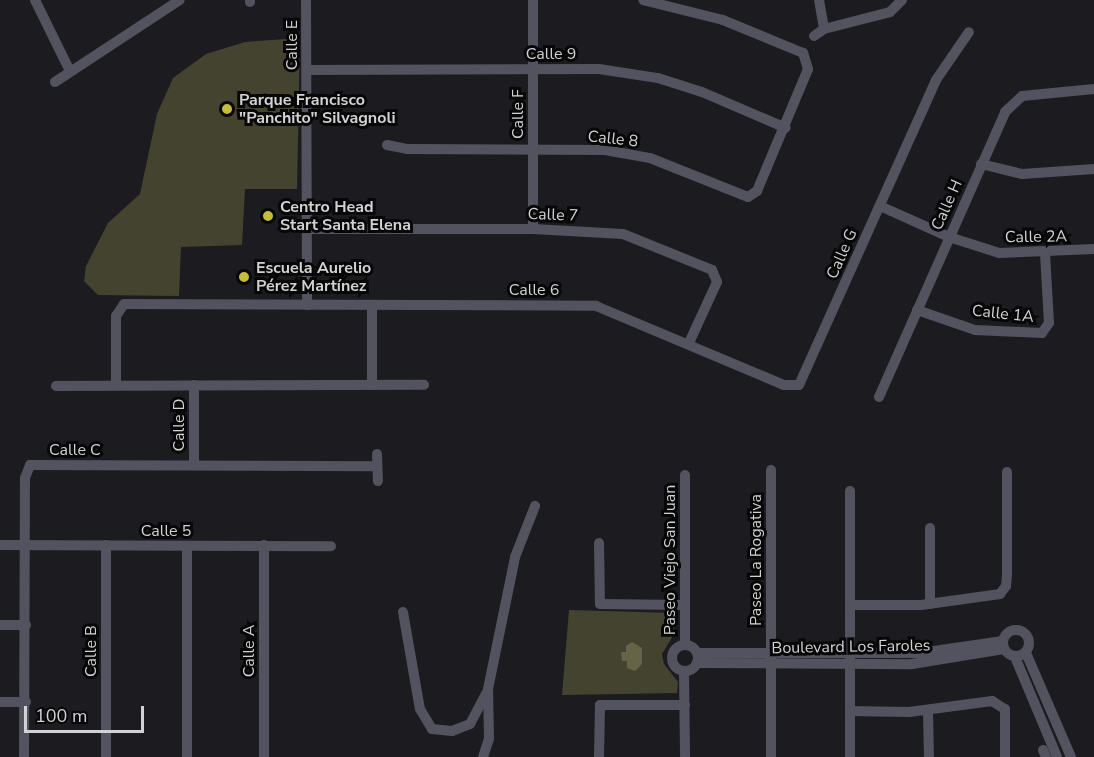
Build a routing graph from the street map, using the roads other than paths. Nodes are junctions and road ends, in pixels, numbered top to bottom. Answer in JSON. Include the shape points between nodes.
{"nodes":[{"id":1,"x":35,"y":0,"type":"edge"},
{"id":2,"x":180,"y":0,"type":"edge"},
{"id":3,"x":306,"y":0,"type":"edge"},
{"id":4,"x":533,"y":0,"type":"edge"},
{"id":5,"x":643,"y":0,"type":"edge"},
{"id":6,"x":819,"y":0,"type":"edge"},
{"id":7,"x":902,"y":0,"type":"edge"},
{"id":8,"x":824,"y":28,"type":"junction"},
{"id":9,"x":969,"y":32,"type":"dead end"},
{"id":10,"x":814,"y":36,"type":"dead end"},
{"id":11,"x":534,"y":69,"type":"junction"},
{"id":12,"x":307,"y":70,"type":"junction"},
{"id":13,"x":70,"y":71,"type":"junction"},
{"id":14,"x":55,"y":82,"type":"dead end"},
{"id":15,"x":1094,"y":89,"type":"edge"},
{"id":16,"x":786,"y":128,"type":"junction"},
{"id":17,"x":387,"y":145,"type":"dead end"},
{"id":18,"x":533,"y":149,"type":"junction"},
{"id":19,"x":981,"y":164,"type":"junction"},
{"id":20,"x":1094,"y":168,"type":"edge"},
{"id":21,"x":880,"y":206,"type":"junction"},
{"id":22,"x":307,"y":229,"type":"junction"},
{"id":23,"x":533,"y":229,"type":"junction"},
{"id":24,"x":949,"y":237,"type":"junction"},
{"id":25,"x":1094,"y":249,"type":"edge"},
{"id":26,"x":1045,"y":253,"type":"junction"},
{"id":27,"x":307,"y":305,"type":"junction"},
{"id":28,"x":372,"y":305,"type":"junction"},
{"id":29,"x":917,"y":310,"type":"junction"},
{"id":30,"x":689,"y":343,"type":"junction"},
{"id":31,"x":116,"y":385,"type":"junction"},
{"id":32,"x":194,"y":385,"type":"junction"},
{"id":33,"x":372,"y":385,"type":"junction"},
{"id":34,"x":424,"y":385,"type":"dead end"},
{"id":35,"x":56,"y":386,"type":"dead end"},
{"id":36,"x":879,"y":397,"type":"dead end"},
{"id":37,"x":194,"y":465,"type":"junction"},
{"id":38,"x":771,"y":470,"type":"dead end"},
{"id":39,"x":1007,"y":472,"type":"dead end"},
{"id":40,"x":685,"y":475,"type":"dead end"},
{"id":41,"x":378,"y":481,"type":"dead end"},
{"id":42,"x":850,"y":491,"type":"dead end"},
{"id":43,"x":535,"y":506,"type":"dead end"},
{"id":44,"x":930,"y":528,"type":"dead end"},
{"id":45,"x":599,"y":543,"type":"dead end"},
{"id":46,"x":0,"y":545,"type":"edge"},
{"id":47,"x":26,"y":545,"type":"junction"},
{"id":48,"x":106,"y":545,"type":"junction"},
{"id":49,"x":264,"y":545,"type":"junction"},
{"id":50,"x":187,"y":546,"type":"junction"},
{"id":51,"x":331,"y":546,"type":"dead end"},
{"id":52,"x":930,"y":604,"type":"junction"},
{"id":53,"x":685,"y":605,"type":"junction"},
{"id":54,"x":850,"y":605,"type":"junction"},
{"id":55,"x":403,"y":612,"type":"dead end"},
{"id":56,"x":0,"y":625,"type":"edge"},
{"id":57,"x":26,"y":625,"type":"junction"},
{"id":58,"x":685,"y":645,"type":"junction"},
{"id":59,"x":1004,"y":645,"type":"junction"},
{"id":60,"x":1020,"y":655,"type":"junction"},
{"id":61,"x":697,"y":658,"type":"junction"},
{"id":62,"x":771,"y":658,"type":"junction"},
{"id":63,"x":850,"y":658,"type":"junction"},
{"id":64,"x":684,"y":671,"type":"junction"},
{"id":65,"x":488,"y":689,"type":"junction"},
{"id":66,"x":0,"y":702,"type":"edge"},
{"id":67,"x":26,"y":702,"type":"junction"},
{"id":68,"x":685,"y":705,"type":"junction"},
{"id":69,"x":850,"y":711,"type":"junction"},
{"id":70,"x":928,"y":711,"type":"junction"},
{"id":71,"x":24,"y":757,"type":"edge"},
{"id":72,"x":106,"y":757,"type":"edge"},
{"id":73,"x":187,"y":757,"type":"edge"},
{"id":74,"x":264,"y":757,"type":"edge"},
{"id":75,"x":483,"y":757,"type":"edge"},
{"id":76,"x":599,"y":757,"type":"edge"},
{"id":77,"x":685,"y":757,"type":"edge"},
{"id":78,"x":771,"y":757,"type":"edge"},
{"id":79,"x":850,"y":757,"type":"edge"},
{"id":80,"x":929,"y":757,"type":"edge"},
{"id":81,"x":1005,"y":757,"type":"edge"},
{"id":82,"x":1057,"y":757,"type":"edge"},
{"id":83,"x":1071,"y":757,"type":"edge"}],
"edges":[{"from":1,"to":13,"type":"street"},
{"from":2,"to":13,"type":"street"},
{"from":3,"to":12,"type":"street","name":"Calle E"},
{"from":4,"to":11,"type":"street","name":"Calle F"},
{"from":5,"to":16,"type":"street","via":[[723,20],[803,53],[808,69]]},
{"from":6,"to":8,"type":"street"},
{"from":7,"to":8,"type":"street","via":[[890,12]]},
{"from":8,"to":10,"type":"street"},
{"from":9,"to":21,"type":"street","name":"Calle G","via":[[936,80]]},
{"from":11,"to":12,"type":"street","name":"Calle 9"},
{"from":11,"to":16,"type":"street","name":"Calle 9","via":[[599,69],[658,78]]},
{"from":11,"to":18,"type":"street","name":"Calle F"},
{"from":12,"to":22,"type":"street","name":"Calle E"},
{"from":13,"to":14,"type":"street"},
{"from":15,"to":19,"type":"street","name":"Calle H","via":[[1022,96],[1005,112]]},
{"from":16,"to":18,"type":"street","name":"Calle 8","via":[[758,191],[748,197],[650,158],[605,150]]},
{"from":17,"to":18,"type":"street","name":"Calle 8","via":[[407,149]]},
{"from":18,"to":23,"type":"street","name":"Calle F"},
{"from":19,"to":20,"type":"street","via":[[1022,174]]},
{"from":19,"to":24,"type":"street","name":"Calle H"},
{"from":21,"to":24,"type":"street","name":"Calle 2A"},
{"from":21,"to":30,"type":"street","name":"Calle G","via":[[799,385],[784,385]]},
{"from":22,"to":23,"type":"street","name":"Calle 7"},
{"from":22,"to":27,"type":"street","name":"Calle E"},
{"from":23,"to":30,"type":"street","name":"Calle 7","via":[[623,234],[712,270],[717,282]]},
{"from":24,"to":26,"type":"street","name":"Calle 2A","via":[[999,253]]},
{"from":24,"to":29,"type":"street","name":"Calle H"},
{"from":25,"to":26,"type":"street","name":"Calle 2A"},
{"from":26,"to":29,"type":"street","name":"Calle 1A","via":[[1050,323],[1042,333],[975,330]]},
{"from":27,"to":28,"type":"street","name":"Calle 6"},
{"from":27,"to":31,"type":"street","name":"Calle 6","via":[[124,304],[116,316]]},
{"from":28,"to":30,"type":"street","name":"Calle 6","via":[[596,306]]},
{"from":28,"to":33,"type":"street"},
{"from":29,"to":36,"type":"street","name":"Calle H"},
{"from":31,"to":32,"type":"street"},
{"from":31,"to":35,"type":"street"},
{"from":32,"to":33,"type":"street"},
{"from":32,"to":37,"type":"street","name":"Calle D"},
{"from":33,"to":34,"type":"street"},
{"from":37,"to":41,"type":"street","name":"Calle C","via":[[377,460]]},
{"from":37,"to":47,"type":"street","name":"Calle C","via":[[30,465],[26,478]]},
{"from":38,"to":62,"type":"street","name":"Paseo La Rogativa"},
{"from":39,"to":52,"type":"street","via":[[1006,586],[1000,594]]},
{"from":40,"to":53,"type":"street","name":"Paseo Viejo San Juan"},
{"from":42,"to":54,"type":"street"},
{"from":43,"to":65,"type":"street","via":[[515,557]]},
{"from":44,"to":52,"type":"street"},
{"from":45,"to":53,"type":"street","via":[[600,604]]},
{"from":46,"to":47,"type":"street","name":"Calle 5"},
{"from":47,"to":48,"type":"street","name":"Calle 5"},
{"from":47,"to":57,"type":"street","name":"Calle C"},
{"from":48,"to":50,"type":"street","name":"Calle 5"},
{"from":48,"to":72,"type":"street","name":"Calle B"},
{"from":49,"to":50,"type":"street","name":"Calle 5"},
{"from":49,"to":51,"type":"street","name":"Calle 5"},
{"from":49,"to":74,"type":"street","name":"Calle A"},
{"from":50,"to":73,"type":"street"},
{"from":52,"to":54,"type":"street"},
{"from":53,"to":58,"type":"street","name":"Paseo Viejo San Juan"},
{"from":54,"to":63,"type":"street"},
{"from":55,"to":65,"type":"street","via":[[420,709],[432,729],[452,731],[470,724]]},
{"from":56,"to":57,"type":"street"},
{"from":57,"to":67,"type":"street","name":"Calle C"},
{"from":58,"to":61,"type":"street","name":"Paseo Viejo San Juan"},
{"from":58,"to":64,"type":"street","name":"Paseo Viejo San Juan","via":[[675,650],[672,658],[675,666]]},
{"from":59,"to":60,"type":"street"},
{"from":59,"to":60,"type":"street","name":"Boulevard Los Faroles","via":[[1007,633],[1020,631],[1029,640]]},
{"from":59,"to":63,"type":"street","name":"Boulevard Los Faroles"},
{"from":60,"to":82,"type":"street"},
{"from":60,"to":83,"type":"street"},
{"from":61,"to":62,"type":"street","name":"Boulevard Los Faroles"},
{"from":61,"to":64,"type":"street"},
{"from":62,"to":63,"type":"street","name":"Boulevard Los Faroles"},
{"from":62,"to":78,"type":"street","name":"Paseo La Rogativa"},
{"from":63,"to":69,"type":"street"},
{"from":64,"to":68,"type":"street","name":"Paseo Viejo San Juan"},
{"from":65,"to":75,"type":"street","via":[[489,739]]},
{"from":66,"to":67,"type":"street"},
{"from":67,"to":71,"type":"street","name":"Calle C"},
{"from":68,"to":76,"type":"street","via":[[600,705]]},
{"from":68,"to":77,"type":"street","name":"Paseo Viejo San Juan"},
{"from":69,"to":70,"type":"street"},
{"from":69,"to":79,"type":"street"},
{"from":70,"to":80,"type":"street"},
{"from":70,"to":81,"type":"street","via":[[993,701],[1000,704],[1005,710]]}]}
